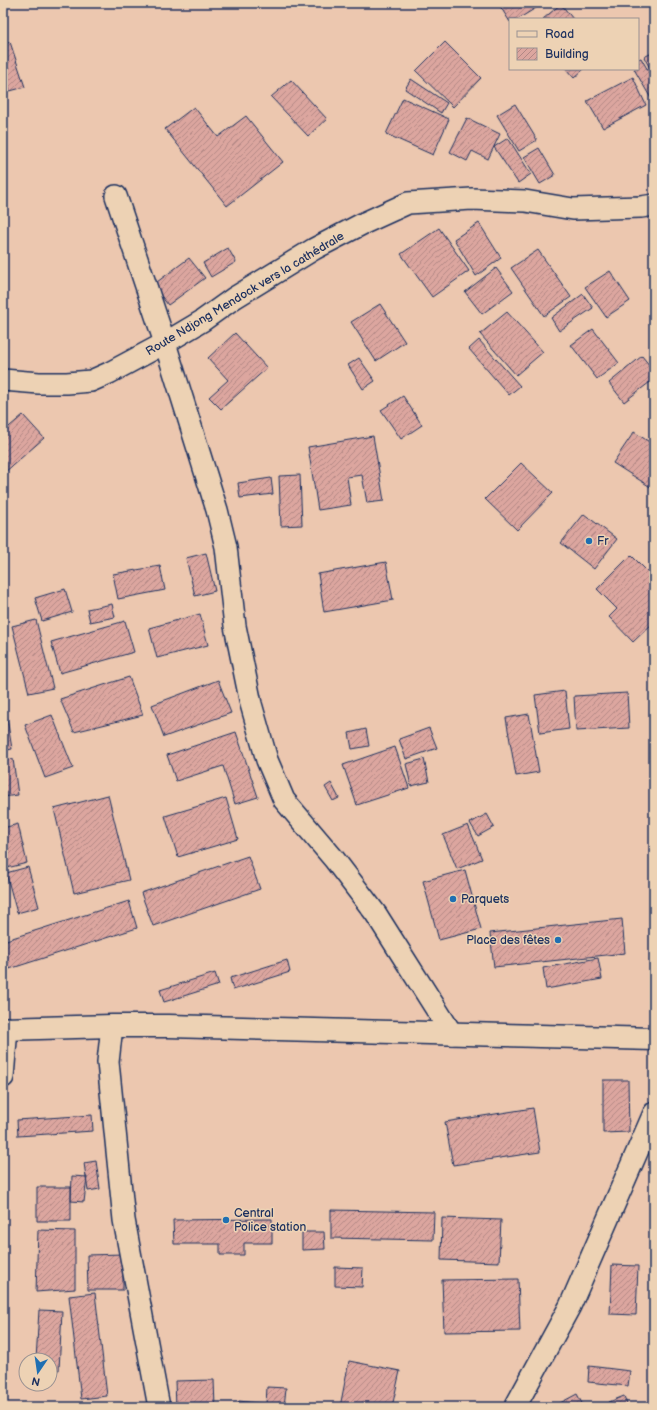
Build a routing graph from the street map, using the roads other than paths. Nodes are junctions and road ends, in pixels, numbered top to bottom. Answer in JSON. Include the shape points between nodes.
{"nodes":[{"id":1,"x":116,"y":196,"type":"dead end"},
{"id":2,"x":654,"y":206,"type":"edge"},
{"id":3,"x":165,"y":343,"type":"junction"},
{"id":4,"x":3,"y":380,"type":"edge"},
{"id":5,"x":112,"y":1026,"type":"junction"},
{"id":6,"x":5,"y":1028,"type":"edge"},
{"id":7,"x":452,"y":1034,"type":"junction"},
{"id":8,"x":654,"y":1039,"type":"edge"},
{"id":9,"x":3,"y":1077,"type":"edge"},
{"id":10,"x":654,"y":1113,"type":"edge"},
{"id":11,"x":159,"y":1407,"type":"edge"},
{"id":12,"x":515,"y":1407,"type":"edge"}],
"edges":[{"from":1,"to":3,"type":"street"},
{"from":2,"to":3,"type":"street","name":"Route Ndjong Mendock vers la cathédrale","via":[[573,209],[526,201],[472,199],[408,204],[314,249]]},
{"from":3,"to":4,"type":"street","name":"Route Ndjong Mendock vers la cathédrale","via":[[91,381],[39,383]]},
{"from":3,"to":7,"type":"street","via":[[217,510],[226,547],[235,626],[251,704],[267,760],[284,800],[376,914]]},
{"from":5,"to":6,"type":"street"},
{"from":5,"to":7,"type":"street"},
{"from":5,"to":11,"type":"street","via":[[108,1062],[124,1220]]},
{"from":6,"to":9,"type":"street"},
{"from":7,"to":8,"type":"street"},
{"from":10,"to":12,"type":"street","via":[[570,1306]]}]}
